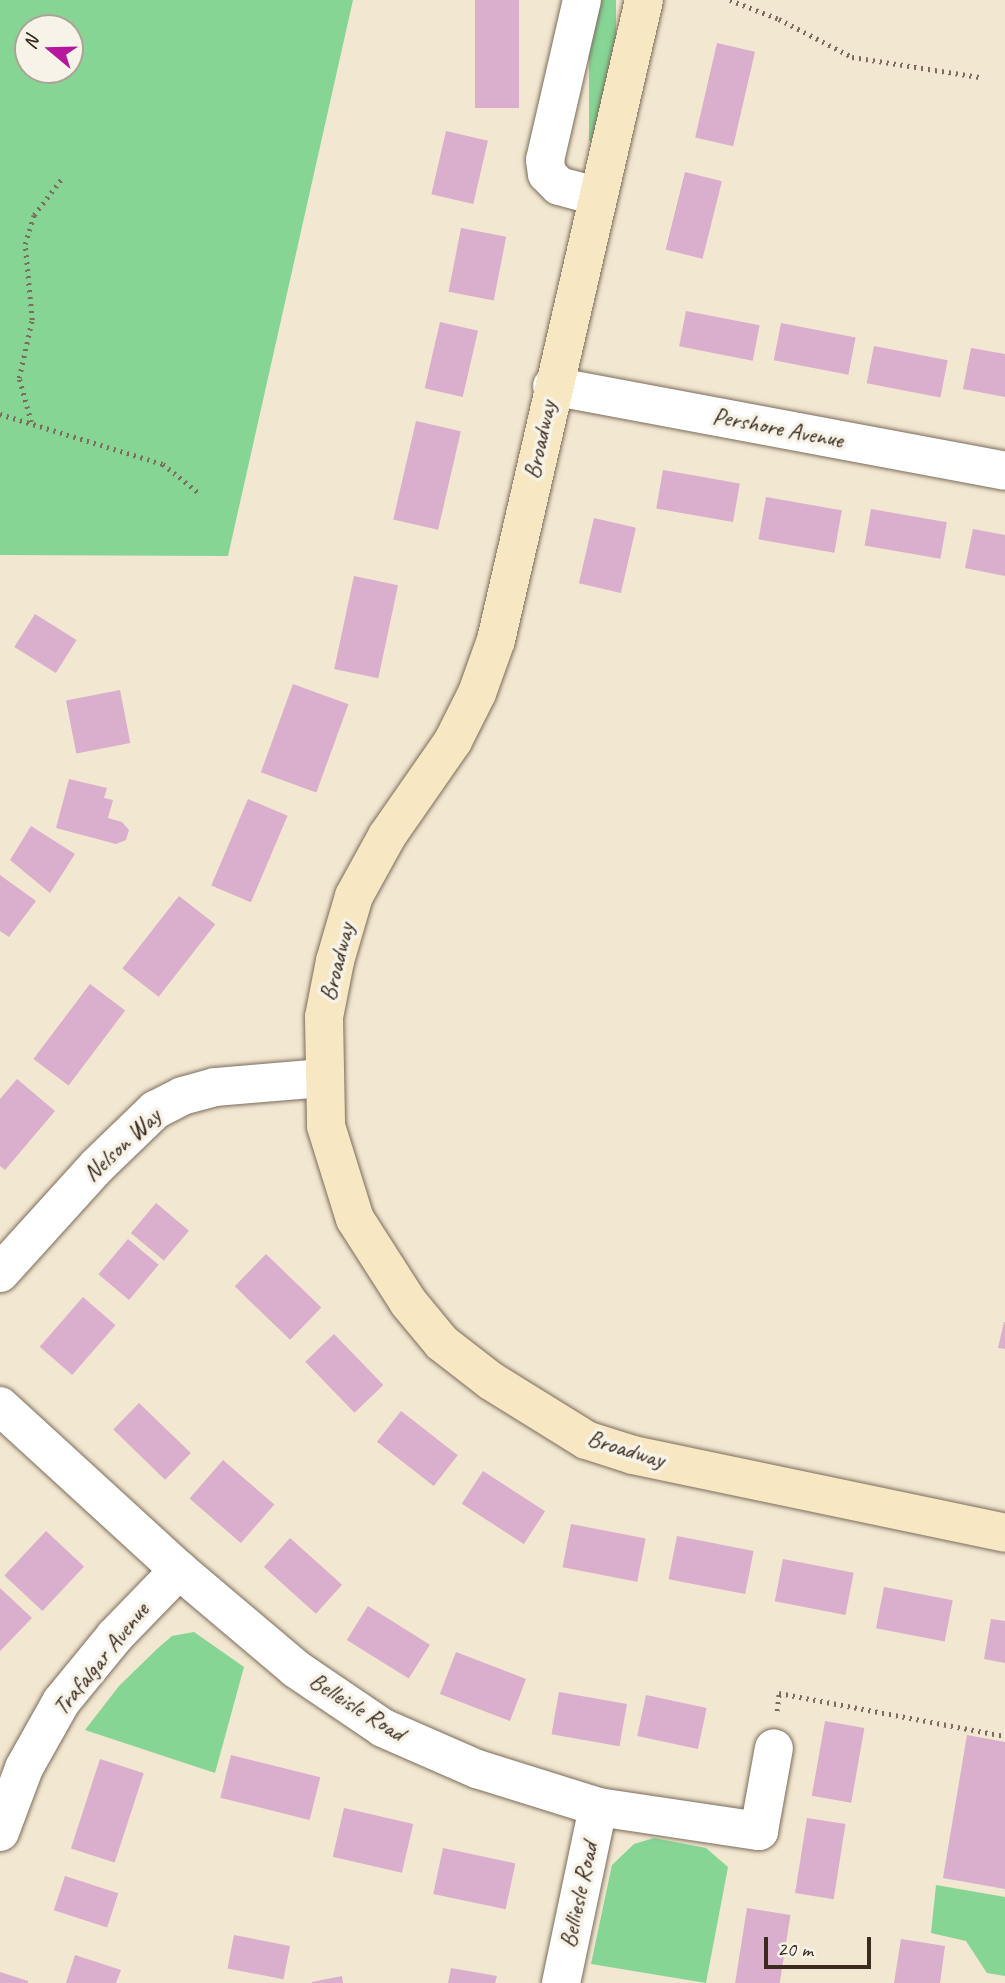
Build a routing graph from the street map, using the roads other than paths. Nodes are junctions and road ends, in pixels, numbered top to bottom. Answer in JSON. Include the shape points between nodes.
{"nodes":[{"id":1,"x":582,"y":0,"type":"edge"},
{"id":2,"x":644,"y":0,"type":"edge"},
{"id":3,"x":596,"y":196,"type":"junction"},
{"id":4,"x":552,"y":386,"type":"junction"},
{"id":5,"x":1005,"y":471,"type":"edge"},
{"id":6,"x":322,"y":1078,"type":"junction"},
{"id":7,"x":0,"y":1273,"type":"edge"},
{"id":8,"x":0,"y":1406,"type":"edge"},
{"id":9,"x":1005,"y":1533,"type":"edge"},
{"id":10,"x":178,"y":1570,"type":"junction"},
{"id":11,"x":774,"y":1748,"type":"road end"},
{"id":12,"x":598,"y":1807,"type":"junction"},
{"id":13,"x":0,"y":1832,"type":"edge"},
{"id":14,"x":561,"y":1983,"type":"edge"}],
"edges":[{"from":1,"to":3,"type":"street","via":[[545,160],[547,174],[559,187]]},
{"from":2,"to":3,"type":"street","name":"Broadway"},
{"from":3,"to":4,"type":"street","name":"Broadway"},
{"from":4,"to":5,"type":"street","name":"Pershore Avenue"},
{"from":4,"to":6,"type":"street","name":"Broadway","via":[[496,640],[453,741],[387,836],[355,896],[324,1017]]},
{"from":6,"to":7,"type":"street","name":"Nelson Way","via":[[215,1087],[155,1110]]},
{"from":6,"to":9,"type":"street","name":"Broadway","via":[[326,1126],[355,1219],[408,1302],[442,1343],[491,1381],[586,1440],[633,1455]]},
{"from":8,"to":10,"type":"street","name":"Belleisle Road"},
{"from":10,"to":12,"type":"street","name":"Belleisle Road","via":[[296,1669],[383,1728],[477,1769]]},
{"from":10,"to":13,"type":"street","name":"Trafalgar Avenue","via":[[61,1702],[23,1768]]},
{"from":11,"to":12,"type":"street","name":"Belleisle Road","via":[[759,1831]]},
{"from":12,"to":14,"type":"street","name":"Belliesle Road"}]}
